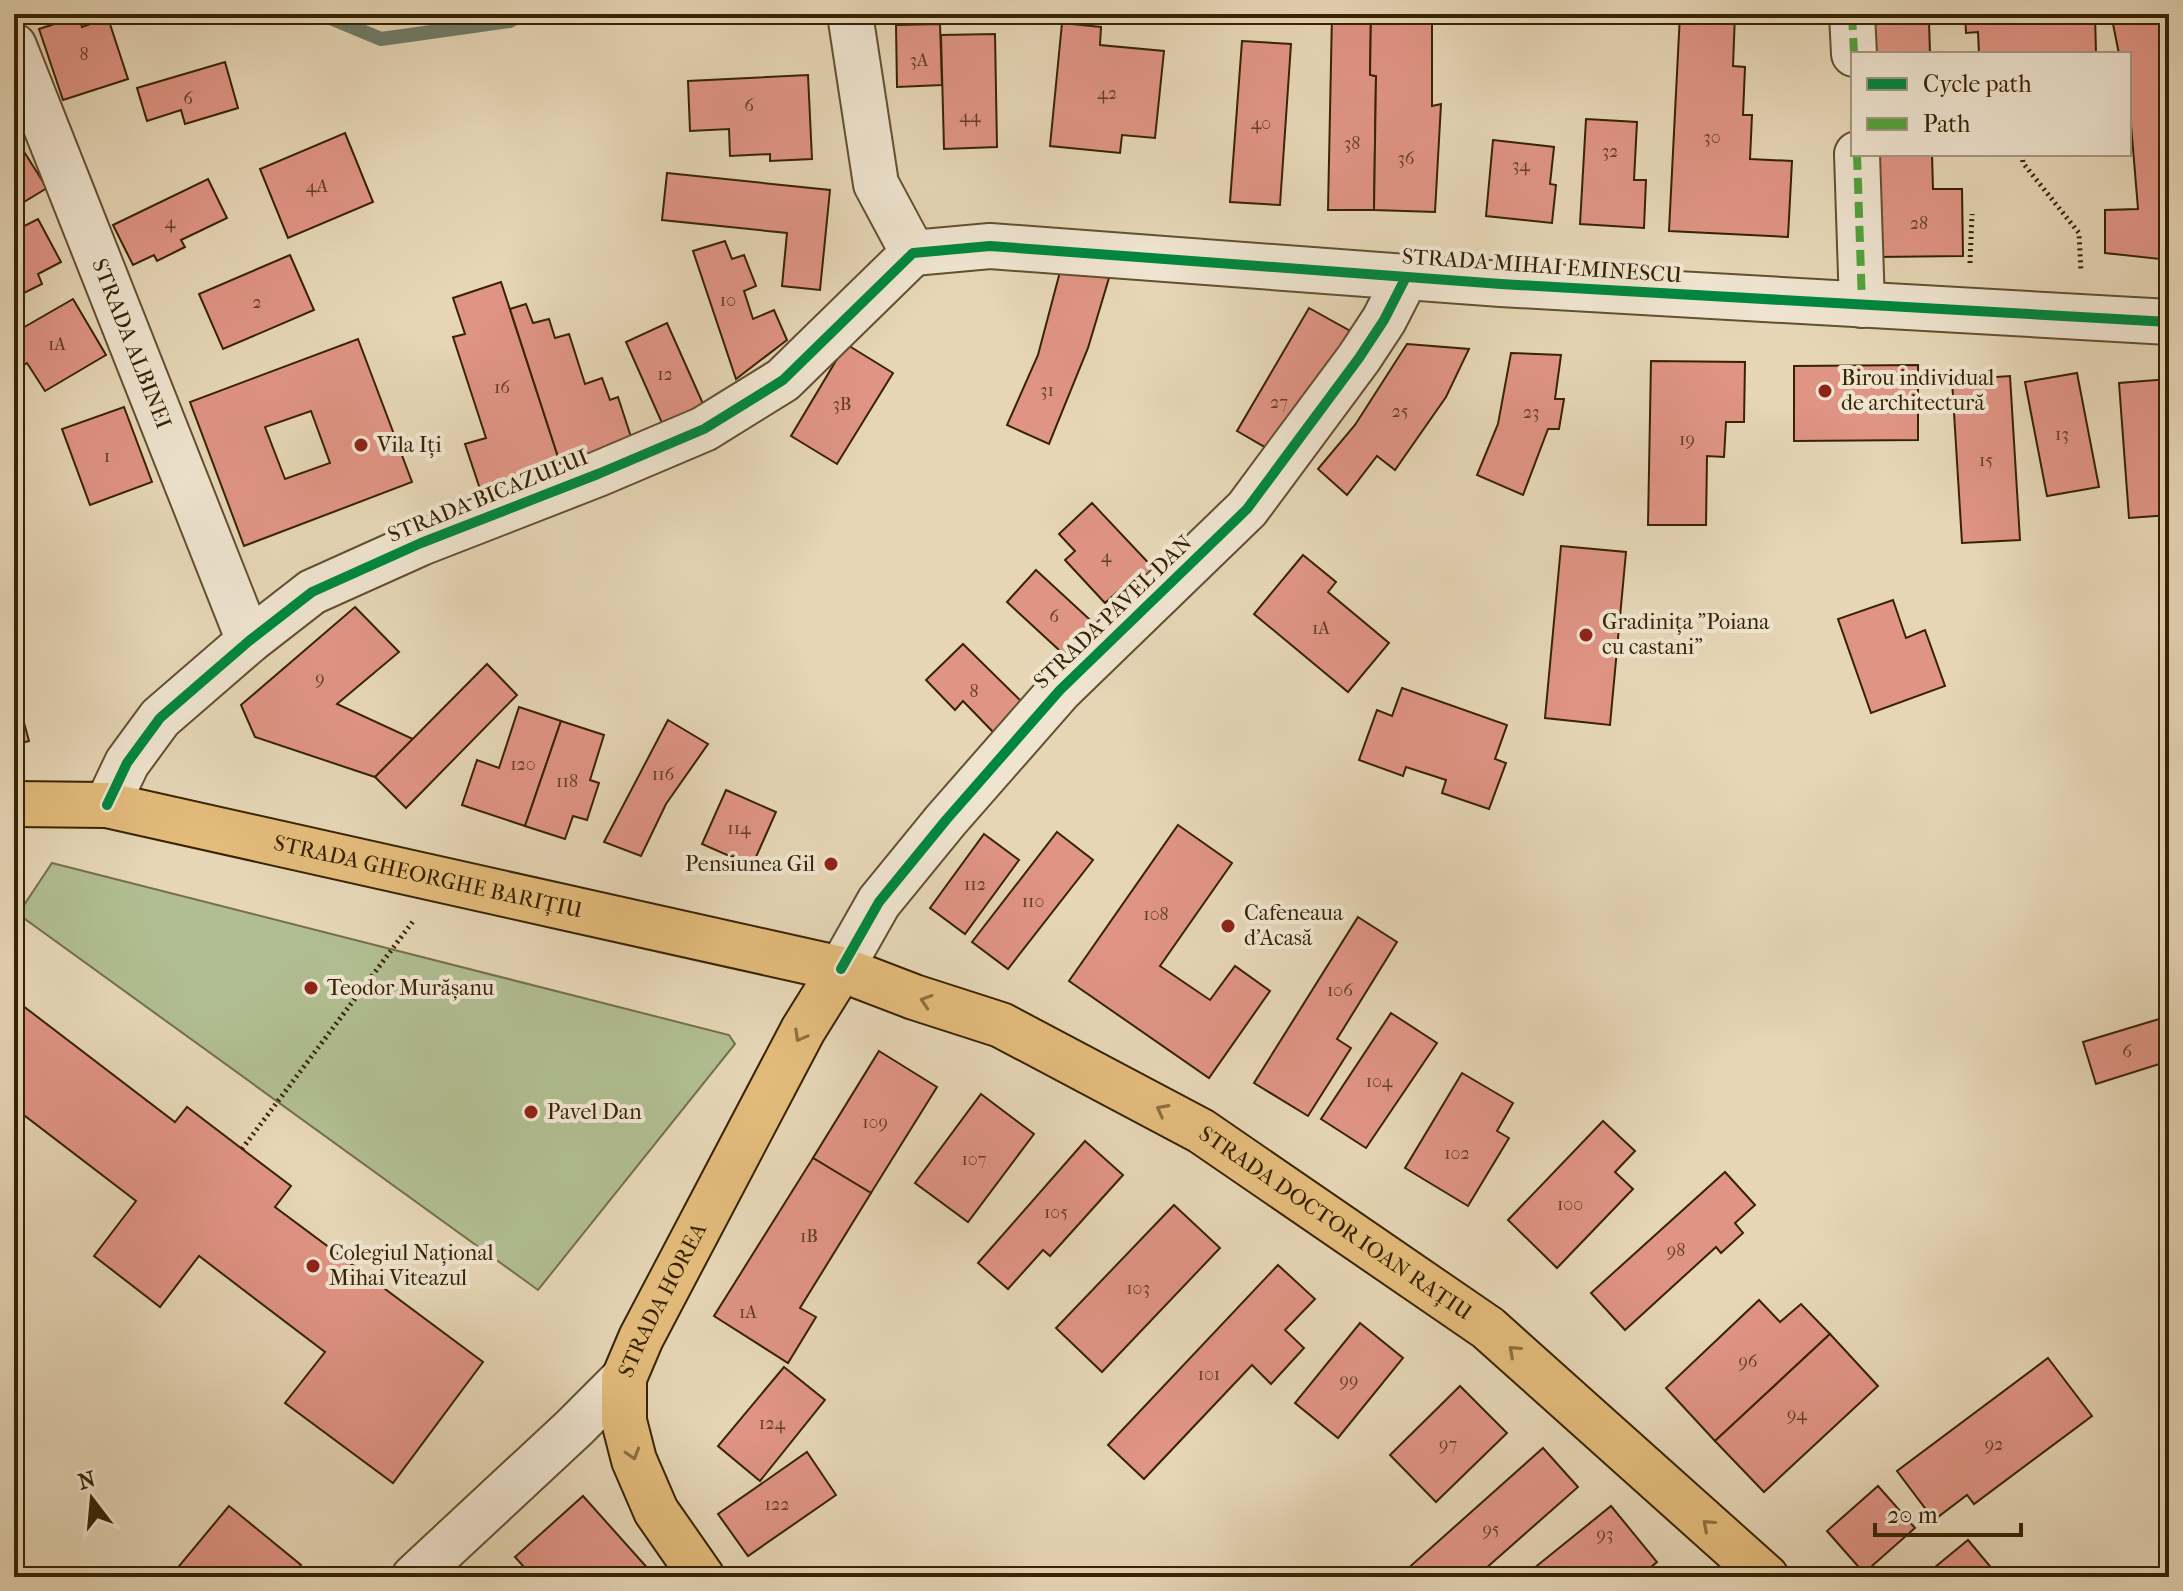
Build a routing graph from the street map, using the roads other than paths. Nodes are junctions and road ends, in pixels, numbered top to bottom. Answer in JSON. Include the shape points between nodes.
{"nodes":[{"id":1,"x":850,"y":14,"type":"edge"},
{"id":2,"x":1852,"y":14,"type":"edge"},
{"id":3,"x":14,"y":46,"type":"edge"},
{"id":4,"x":1854,"y":52,"type":"edge"},
{"id":5,"x":1857,"y":156,"type":"edge"},
{"id":6,"x":913,"y":253,"type":"junction"},
{"id":7,"x":1406,"y":277,"type":"junction"},
{"id":8,"x":1862,"y":305,"type":"junction"},
{"id":9,"x":2169,"y":322,"type":"edge"},
{"id":10,"x":249,"y":641,"type":"junction"},
{"id":11,"x":14,"y":804,"type":"edge"},
{"id":12,"x":107,"y":805,"type":"junction"},
{"id":13,"x":841,"y":969,"type":"junction"},
{"id":14,"x":624,"y":1378,"type":"junction"},
{"id":15,"x":414,"y":1577,"type":"edge"},
{"id":16,"x":702,"y":1577,"type":"edge"},
{"id":17,"x":1766,"y":1577,"type":"edge"}],
"edges":[{"from":1,"to":6,"type":"street","via":[[876,184]]},
{"from":2,"to":4,"type":"street"},
{"from":3,"to":10,"type":"street","name":"STRADA ALBINEI"},
{"from":5,"to":8,"type":"street"},
{"from":6,"to":7,"type":"street","name":"STRADA MIHAI EMINESCU","via":[[990,246]]},
{"from":6,"to":10,"type":"street","name":"STRADA BICAZULUI","via":[[783,380],[704,429],[312,592]]},
{"from":7,"to":8,"type":"street","name":"STRADA MIHAI EMINESCU"},
{"from":7,"to":13,"type":"street","name":"STRADA PAVEL DAN","via":[[1359,358],[1247,509],[1060,690],[879,902]]},
{"from":8,"to":9,"type":"street","name":"STRADA MIHAI EMINESCU"},
{"from":10,"to":12,"type":"street","name":"STRADA BICAZULUI","via":[[160,718],[127,763]]},
{"from":11,"to":12,"type":"main road","name":"STRADA GHEORGHE BARIȚIU"},
{"from":12,"to":13,"type":"main road","name":"STRADA GHEORGHE BARIȚIU"},
{"from":13,"to":14,"type":"main road","name":"STRADA HOREA","one_way":true,"via":[[780,1073]]},
{"from":17,"to":13,"type":"main road","name":"STRADA DOCTOR IOAN RAȚIU","one_way":true,"via":[[1488,1328],[1201,1131],[1001,1025]]},
{"from":14,"to":15,"type":"street","name":"STRADA HOREA"},
{"from":14,"to":16,"type":"main road","one_way":true,"via":[[624,1421],[634,1460],[656,1511]]}]}
